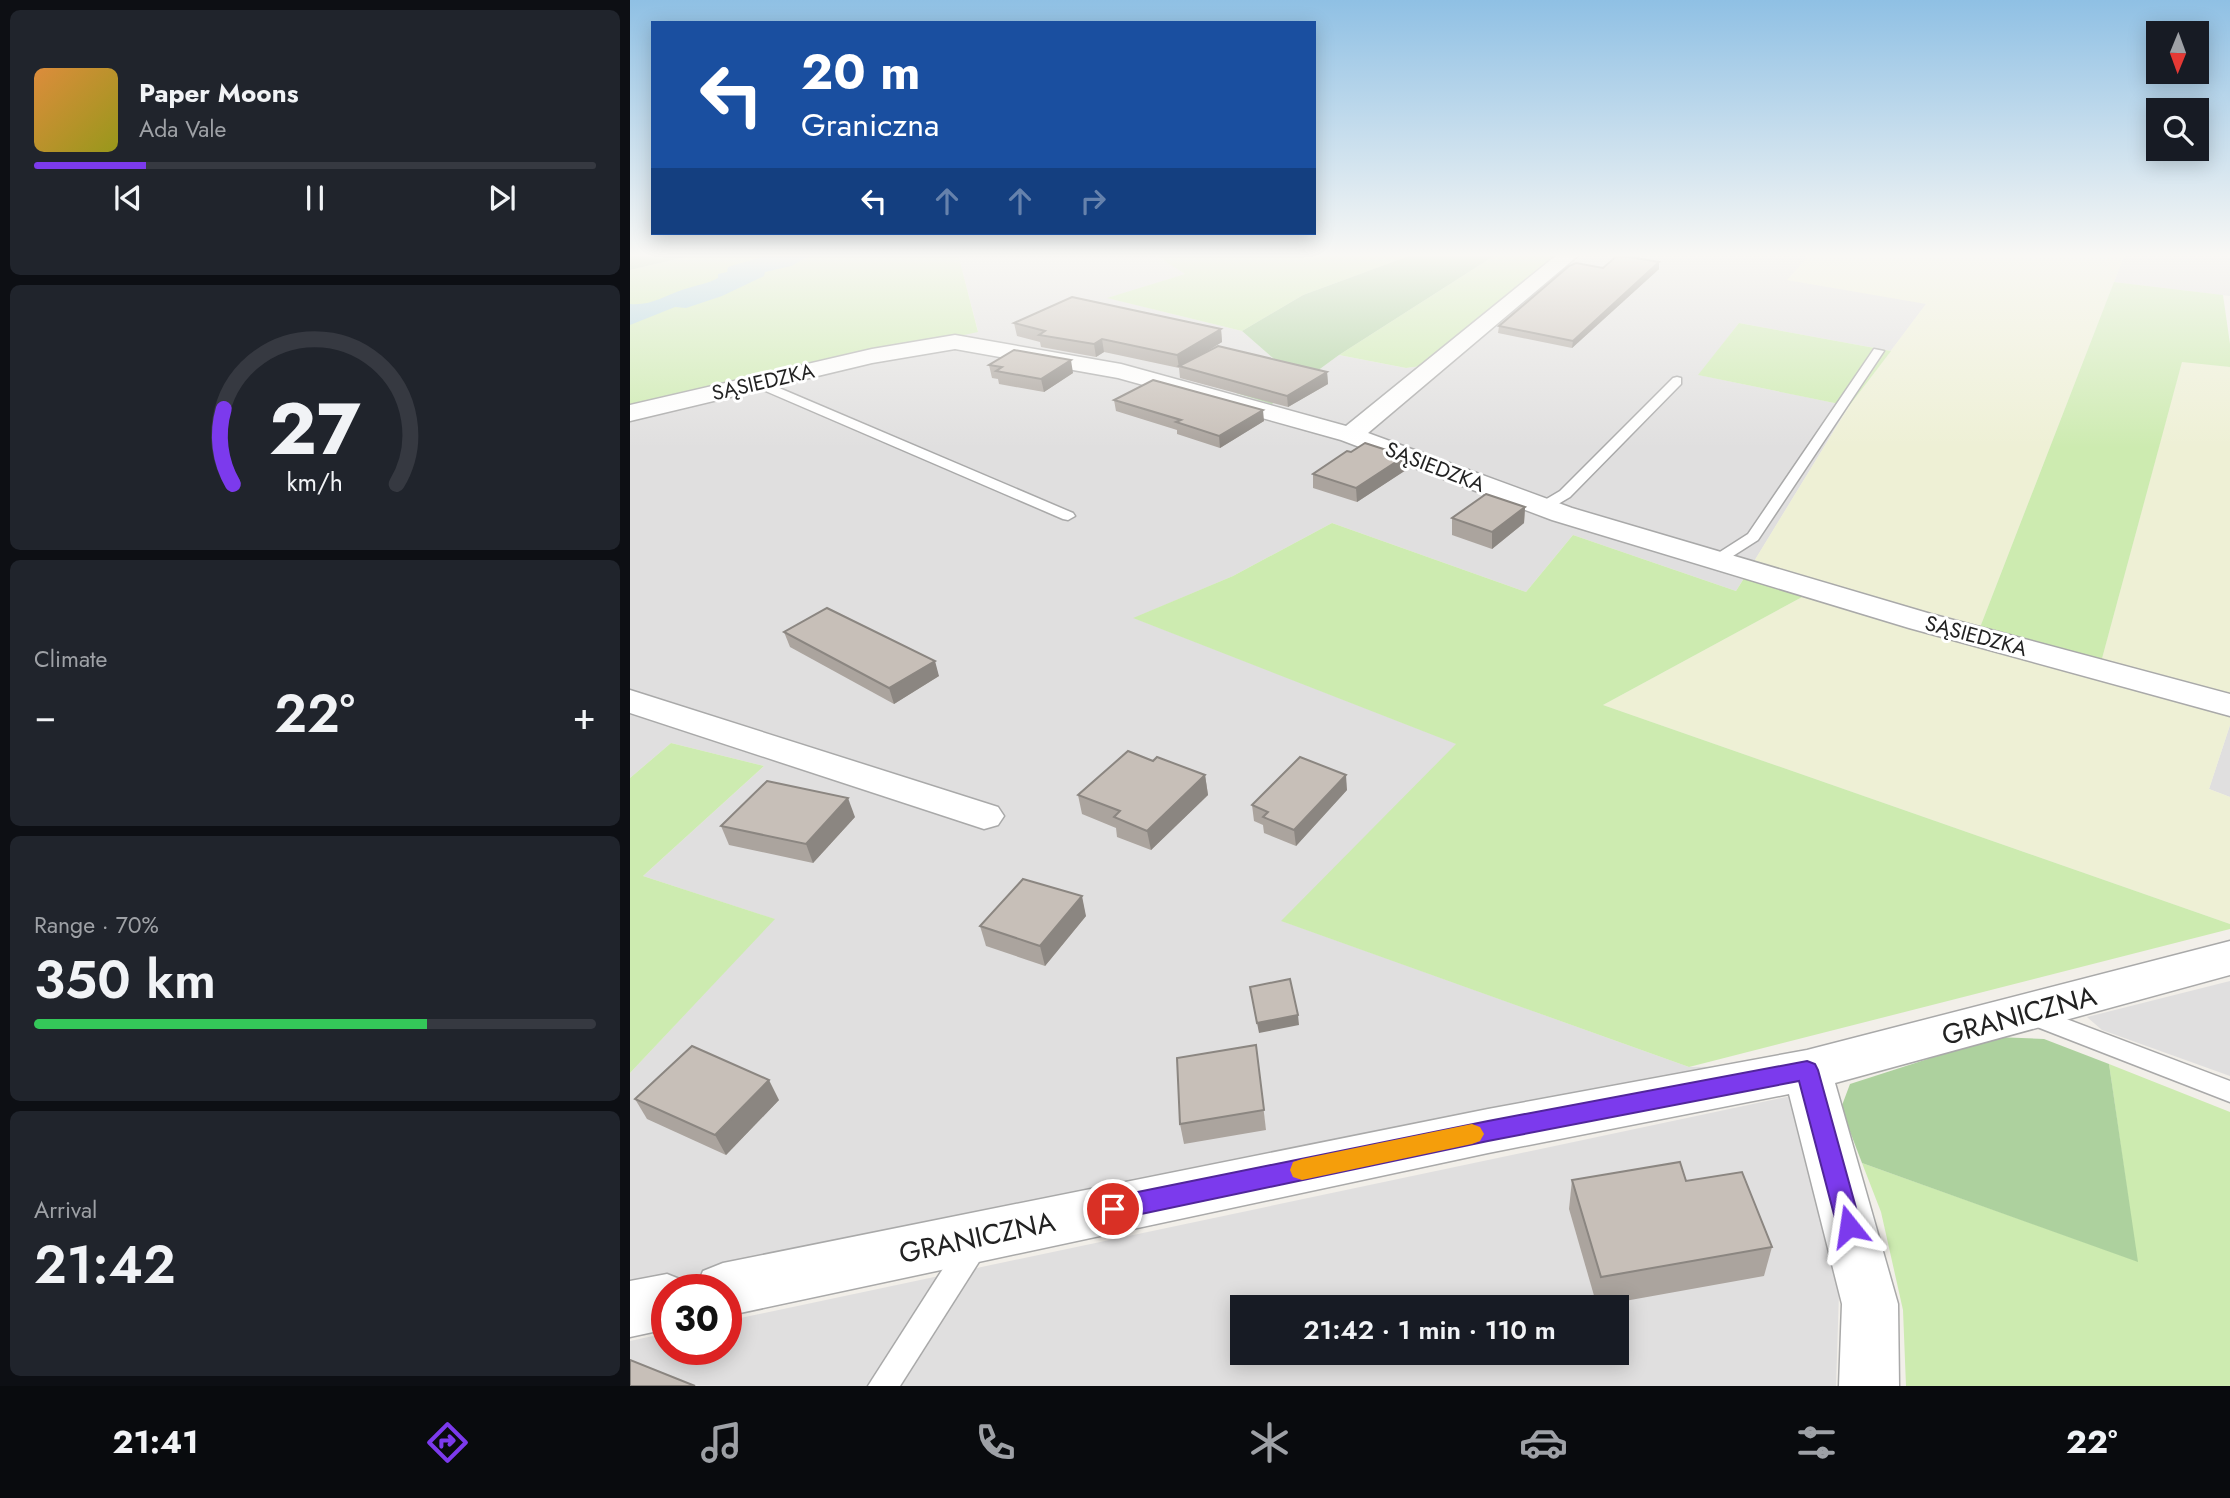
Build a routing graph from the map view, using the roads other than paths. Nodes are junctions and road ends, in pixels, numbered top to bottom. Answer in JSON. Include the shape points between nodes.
{"nodes":[{"id":1,"x":1491,"y":319,"type":"edge"},
{"id":2,"x":1878,"y":351,"type":"dead end"},
{"id":3,"x":1677,"y":381,"type":"dead end"},
{"id":4,"x":758,"y":383,"type":"junction"},
{"id":5,"x":630,"y":413,"type":"edge"},
{"id":6,"x":1350,"y":435,"type":"junction"},
{"id":7,"x":1543,"y":507,"type":"junction"},
{"id":8,"x":1068,"y":516,"type":"dead end"},
{"id":9,"x":1717,"y":561,"type":"junction"},
{"id":10,"x":630,"y":701,"type":"edge"},
{"id":11,"x":2230,"y":705,"type":"edge"},
{"id":12,"x":984,"y":816,"type":"dead end"},
{"id":13,"x":2230,"y":958,"type":"edge"},
{"id":14,"x":2025,"y":1013,"type":"junction"},
{"id":15,"x":1807,"y":1070,"type":"junction"},
{"id":16,"x":2230,"y":1092,"type":"edge"},
{"id":17,"x":980,"y":1236,"type":"junction"},
{"id":18,"x":742,"y":1286,"type":"edge"},
{"id":19,"x":651,"y":1304,"type":"edge"},
{"id":20,"x":630,"y":1309,"type":"edge"},
{"id":21,"x":883,"y":1386,"type":"edge"},
{"id":22,"x":1869,"y":1386,"type":"edge"}],
"edges":[{"from":1,"to":6,"type":"street"},
{"from":2,"to":9,"type":"lane","via":[[1752,537]]},
{"from":3,"to":7,"type":"lane","via":[[1565,494]]},
{"from":4,"to":5,"type":"street","name":"SĄSIEDZKA"},
{"from":4,"to":6,"type":"street","name":"SĄSIEDZKA","via":[[955,342],[1121,371]]},
{"from":4,"to":8,"type":"lane"},
{"from":6,"to":7,"type":"street","name":"SĄSIEDZKA"},
{"from":7,"to":9,"type":"street","name":"SĄSIEDZKA"},
{"from":9,"to":11,"type":"street","name":"SĄSIEDZKA"},
{"from":10,"to":12,"type":"street"},
{"from":13,"to":14,"type":"street","name":"GRANICZNA"},
{"from":14,"to":15,"type":"street","name":"GRANICZNA"},
{"from":14,"to":16,"type":"lane"},
{"from":15,"to":17,"type":"street","name":"GRANICZNA"},
{"from":15,"to":22,"type":"street","via":[[1870,1304]]},
{"from":17,"to":18,"type":"street","name":"GRANICZNA"},
{"from":17,"to":21,"type":"lane"},
{"from":19,"to":20,"type":"street"}]}
